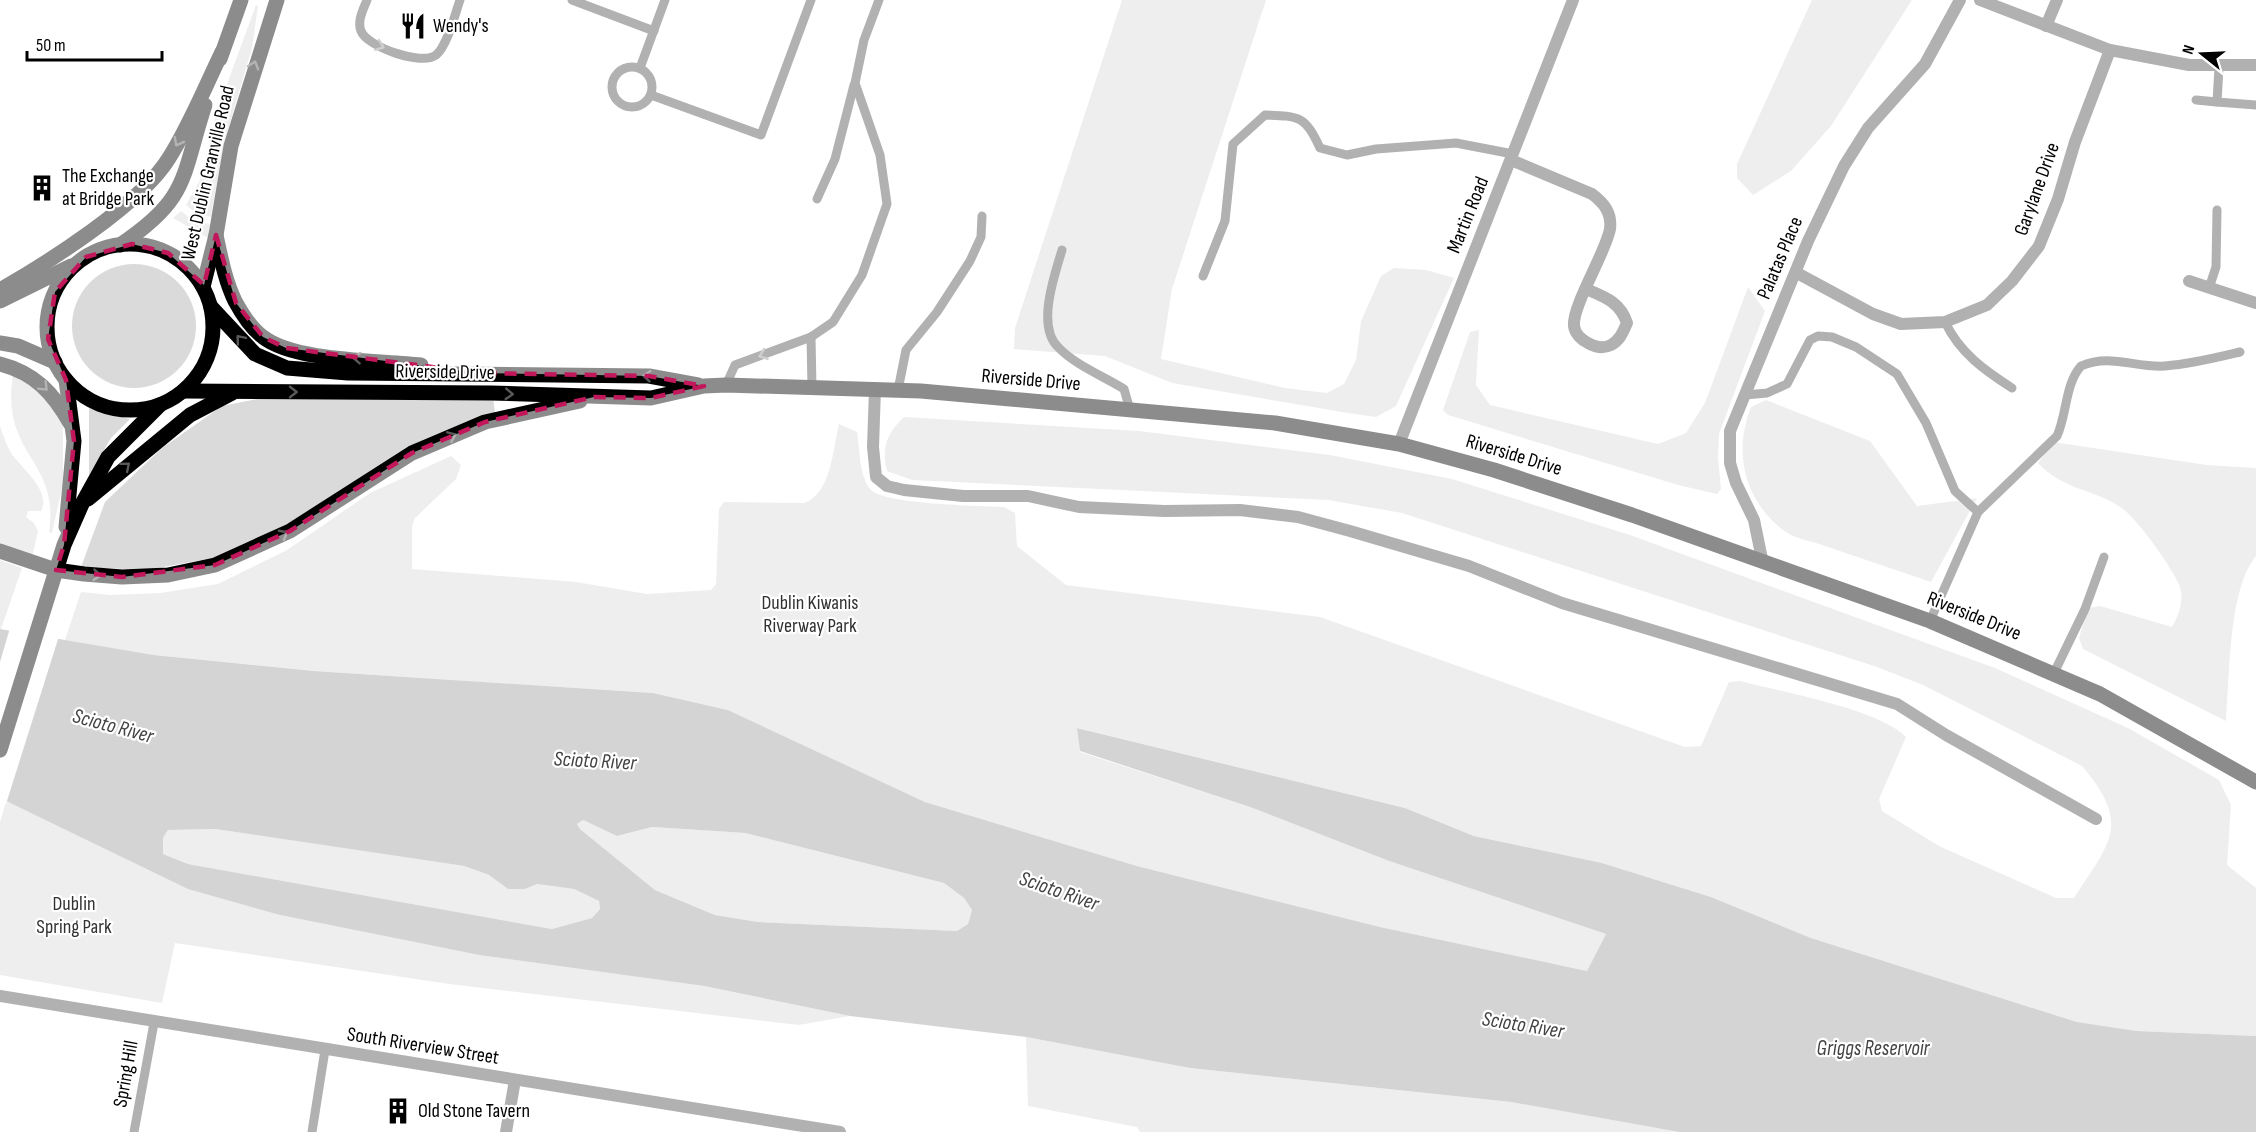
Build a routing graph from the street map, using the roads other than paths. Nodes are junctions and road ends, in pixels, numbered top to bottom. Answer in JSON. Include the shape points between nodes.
{"nodes":[{"id":1,"x":241,"y":0,"type":"edge"},
{"id":2,"x":277,"y":0,"type":"edge"},
{"id":3,"x":366,"y":0,"type":"edge"},
{"id":4,"x":460,"y":0,"type":"edge"},
{"id":5,"x":572,"y":0,"type":"edge"},
{"id":6,"x":665,"y":0,"type":"edge"},
{"id":7,"x":811,"y":0,"type":"edge"},
{"id":8,"x":879,"y":0,"type":"edge"},
{"id":9,"x":1573,"y":0,"type":"edge"},
{"id":10,"x":1960,"y":0,"type":"edge"},
{"id":11,"x":1980,"y":0,"type":"edge"},
{"id":12,"x":2057,"y":0,"type":"edge"},
{"id":13,"x":2046,"y":26,"type":"junction"},
{"id":14,"x":654,"y":31,"type":"junction"},
{"id":15,"x":2110,"y":50,"type":"junction"},
{"id":16,"x":222,"y":52,"type":"junction"},
{"id":17,"x":2256,"y":64,"type":"edge"},
{"id":18,"x":2219,"y":67,"type":"junction"},
{"id":19,"x":640,"y":68,"type":"junction"},
{"id":20,"x":855,"y":83,"type":"junction"},
{"id":21,"x":651,"y":95,"type":"junction"},
{"id":22,"x":2196,"y":100,"type":"dead end"},
{"id":23,"x":2217,"y":102,"type":"junction"},
{"id":24,"x":2256,"y":105,"type":"edge"},
{"id":25,"x":1512,"y":157,"type":"junction"},
{"id":26,"x":817,"y":199,"type":"dead end"},
{"id":27,"x":2217,"y":210,"type":"dead end"},
{"id":28,"x":982,"y":216,"type":"dead end"},
{"id":29,"x":216,"y":235,"type":"junction"},
{"id":30,"x":120,"y":245,"type":"junction"},
{"id":31,"x":1062,"y":250,"type":"dead end"},
{"id":32,"x":77,"y":264,"type":"junction"},
{"id":33,"x":1797,"y":273,"type":"junction"},
{"id":34,"x":1203,"y":276,"type":"dead end"},
{"id":35,"x":2189,"y":281,"type":"dead end"},
{"id":36,"x":203,"y":287,"type":"junction"},
{"id":37,"x":2210,"y":288,"type":"junction"},
{"id":38,"x":1586,"y":289,"type":"junction"},
{"id":39,"x":0,"y":290,"type":"edge"},
{"id":40,"x":0,"y":301,"type":"edge"},
{"id":41,"x":2256,"y":303,"type":"edge"},
{"id":42,"x":211,"y":307,"type":"junction"},
{"id":43,"x":1945,"y":322,"type":"junction"},
{"id":44,"x":811,"y":337,"type":"junction"},
{"id":45,"x":0,"y":343,"type":"edge"},
{"id":46,"x":2240,"y":352,"type":"dead end"},
{"id":47,"x":55,"y":362,"type":"junction"},
{"id":48,"x":0,"y":364,"type":"edge"},
{"id":49,"x":478,"y":373,"type":"junction"},
{"id":50,"x":66,"y":380,"type":"junction"},
{"id":51,"x":726,"y":385,"type":"junction"},
{"id":52,"x":704,"y":386,"type":"junction"},
{"id":53,"x":812,"y":388,"type":"junction"},
{"id":54,"x":2012,"y":388,"type":"dead end"},
{"id":55,"x":875,"y":389,"type":"junction"},
{"id":56,"x":898,"y":390,"type":"junction"},
{"id":57,"x":184,"y":391,"type":"junction"},
{"id":58,"x":235,"y":392,"type":"junction"},
{"id":59,"x":1744,"y":395,"type":"junction"},
{"id":60,"x":594,"y":398,"type":"junction"},
{"id":61,"x":161,"y":404,"type":"junction"},
{"id":62,"x":1130,"y":410,"type":"junction"},
{"id":63,"x":73,"y":428,"type":"junction"},
{"id":64,"x":1399,"y":444,"type":"junction"},
{"id":65,"x":82,"y":504,"type":"junction"},
{"id":66,"x":1978,"y":512,"type":"junction"},
{"id":67,"x":64,"y":545,"type":"junction"},
{"id":68,"x":0,"y":551,"type":"edge"},
{"id":69,"x":2104,"y":557,"type":"dead end"},
{"id":70,"x":1762,"y":560,"type":"junction"},
{"id":71,"x":1930,"y":621,"type":"junction"},
{"id":72,"x":2054,"y":673,"type":"junction"},
{"id":73,"x":0,"y":750,"type":"edge"},
{"id":74,"x":2256,"y":782,"type":"edge"},
{"id":75,"x":2096,"y":819,"type":"dead end"},
{"id":76,"x":0,"y":996,"type":"edge"},
{"id":77,"x":154,"y":1023,"type":"junction"},
{"id":78,"x":325,"y":1050,"type":"junction"},
{"id":79,"x":515,"y":1080,"type":"junction"},
{"id":80,"x":134,"y":1132,"type":"edge"},
{"id":81,"x":312,"y":1132,"type":"edge"},
{"id":82,"x":506,"y":1132,"type":"edge"},
{"id":83,"x":840,"y":1132,"type":"edge"}],
"edges":[{"from":1,"to":16,"type":"main road","name":"West Dublin Granville Road"},
{"from":29,"to":2,"type":"main road","name":"West Dublin Granville Road","one_way":true,"via":[[235,130]]},
{"from":3,"to":4,"type":"lane","one_way":true,"via":[[359,23],[364,37],[420,60],[431,59],[441,50]]},
{"from":5,"to":14,"type":"lane"},
{"from":6,"to":14,"type":"lane"},
{"from":7,"to":21,"type":"lane","via":[[761,135]]},
{"from":8,"to":20,"type":"lane","via":[[864,40]]},
{"from":9,"to":25,"type":"street","name":"Martin Road"},
{"from":10,"to":33,"type":"street","name":"Palatas Place","via":[[1925,64],[1868,128],[1844,166],[1817,220]]},
{"from":11,"to":13,"type":"street"},
{"from":12,"to":13,"type":"street"},
{"from":13,"to":15,"type":"street"},
{"from":14,"to":19,"type":"lane"},
{"from":15,"to":18,"type":"street"},
{"from":15,"to":43,"type":"street","name":"Garylane Drive","via":[[2038,246],[2012,281],[1987,305]]},
{"from":16,"to":30,"type":"main road","name":"West Dublin Granville Road","via":[[178,190],[153,222]]},
{"from":16,"to":39,"type":"main road","one_way":true,"via":[[168,160],[154,176],[55,257]]},
{"from":17,"to":18,"type":"street"},
{"from":18,"to":23,"type":"lane"},
{"from":19,"to":21,"type":"lane","via":[[650,77]]},
{"from":19,"to":21,"type":"lane","via":[[627,67],[617,74],[612,82],[614,95],[622,104],[632,107],[645,103]]},
{"from":20,"to":26,"type":"lane","via":[[838,148]]},
{"from":20,"to":44,"type":"lane","via":[[880,155],[887,204],[862,275],[833,322]]},
{"from":22,"to":23,"type":"lane"},
{"from":23,"to":24,"type":"lane"},
{"from":25,"to":34,"type":"lane","via":[[1456,143],[1347,155],[1320,148],[1309,124],[1295,116],[1265,116],[1233,144],[1225,221]]},
{"from":25,"to":38,"type":"street","via":[[1604,203],[1610,216],[1610,231]]},
{"from":25,"to":64,"type":"street","name":"Martin Road"},
{"from":27,"to":37,"type":"lane","via":[[2216,267]]},
{"from":28,"to":56,"type":"lane","via":[[981,237],[970,261],[906,350]]},
{"from":29,"to":36,"type":"main road","name":"West Dublin Granville Road"},
{"from":49,"to":29,"type":"main road","one_way":true,"via":[[322,356],[274,344],[248,322],[236,303]]},
{"from":30,"to":32,"type":"main road","via":[[97,251]]},
{"from":30,"to":36,"type":"main road","via":[[144,245],[168,253],[188,267]]},
{"from":31,"to":62,"type":"lane","via":[[1049,291],[1049,327],[1056,346],[1124,388]]},
{"from":32,"to":40,"type":"main road"},
{"from":32,"to":47,"type":"main road","via":[[61,282],[51,303],[48,339]]},
{"from":33,"to":43,"type":"street","name":"Garylane Drive","via":[[1873,314],[1901,324]]},
{"from":33,"to":59,"type":"street","name":"Palatas Place"},
{"from":35,"to":37,"type":"street"},
{"from":36,"to":42,"type":"main road"},
{"from":37,"to":41,"type":"street"},
{"from":38,"to":38,"type":"street","via":[[1574,326],[1579,337],[1603,348],[1612,345],[1627,323],[1623,311],[1609,298]]},
{"from":49,"to":42,"type":"main road","name":"Riverside Drive","one_way":true,"via":[[348,373],[287,368],[255,354]]},
{"from":42,"to":57,"type":"main road","via":[[213,333],[209,353],[201,371]]},
{"from":43,"to":54,"type":"lane","via":[[1955,342],[1979,367]]},
{"from":44,"to":51,"type":"lane","one_way":true,"via":[[735,365]]},
{"from":44,"to":53,"type":"lane"},
{"from":45,"to":47,"type":"main road","via":[[18,346]]},
{"from":46,"to":66,"type":"lane","via":[[2165,366],[2142,366],[2108,358],[2090,362],[2075,373],[2057,436]]},
{"from":47,"to":50,"type":"main road"},
{"from":48,"to":63,"type":"main road","one_way":true,"via":[[39,381],[57,400]]},
{"from":52,"to":49,"type":"main road","name":"Riverside Drive","one_way":true,"via":[[649,376]]},
{"from":50,"to":61,"type":"main road","via":[[104,406],[138,410]]},
{"from":50,"to":63,"type":"main road"},
{"from":51,"to":52,"type":"main road","name":"Riverside Drive"},
{"from":51,"to":53,"type":"main road","name":"Riverside Drive"},
{"from":52,"to":60,"type":"main road","name":"Riverside Drive","via":[[651,398]]},
{"from":53,"to":55,"type":"main road","name":"Riverside Drive"},
{"from":55,"to":56,"type":"main road","name":"Riverside Drive"},
{"from":55,"to":75,"type":"street","via":[[876,477],[887,486],[963,496],[1028,496],[1079,507],[1239,510],[1298,517],[1469,566],[1562,603],[1897,704]]},
{"from":56,"to":62,"type":"main road","name":"Riverside Drive"},
{"from":57,"to":58,"type":"main road","name":"Riverside Drive"},
{"from":57,"to":61,"type":"main road"},
{"from":58,"to":60,"type":"main road","name":"Riverside Drive","one_way":true,"via":[[490,393]]},
{"from":65,"to":58,"type":"main road","one_way":true,"via":[[190,415]]},
{"from":59,"to":66,"type":"lane","via":[[1767,393],[1787,384],[1810,340],[1818,336],[1856,347],[1897,374],[1926,423],[1955,491]]},
{"from":59,"to":70,"type":"street","name":"Palatas Place","via":[[1730,431],[1730,463],[1755,520]]},
{"from":68,"to":60,"type":"main road","one_way":true,"via":[[56,570],[103,576],[168,575],[215,565],[290,531],[412,453],[485,422]]},
{"from":61,"to":65,"type":"main road","via":[[108,457]]},
{"from":62,"to":64,"type":"main road","name":"Riverside Drive","via":[[1275,423]]},
{"from":63,"to":67,"type":"main road","via":[[73,469]]},
{"from":64,"to":70,"type":"main road","name":"Riverside Drive","via":[[1494,470]]},
{"from":65,"to":67,"type":"main road"},
{"from":66,"to":71,"type":"lane"},
{"from":67,"to":73,"type":"main road"},
{"from":69,"to":72,"type":"lane","via":[[2085,609]]},
{"from":70,"to":71,"type":"main road","name":"Riverside Drive"},
{"from":71,"to":72,"type":"main road","name":"Riverside Drive"},
{"from":72,"to":74,"type":"main road","name":"Riverside Drive","via":[[2151,721]]},
{"from":76,"to":77,"type":"street","name":"South Riverview Street"},
{"from":77,"to":78,"type":"street","name":"South Riverview Street"},
{"from":77,"to":80,"type":"lane","name":"Spring Hill"},
{"from":78,"to":79,"type":"street","name":"South Riverview Street"},
{"from":78,"to":81,"type":"lane"},
{"from":79,"to":82,"type":"street"},
{"from":79,"to":83,"type":"street","name":"South Riverview Street"}]}
